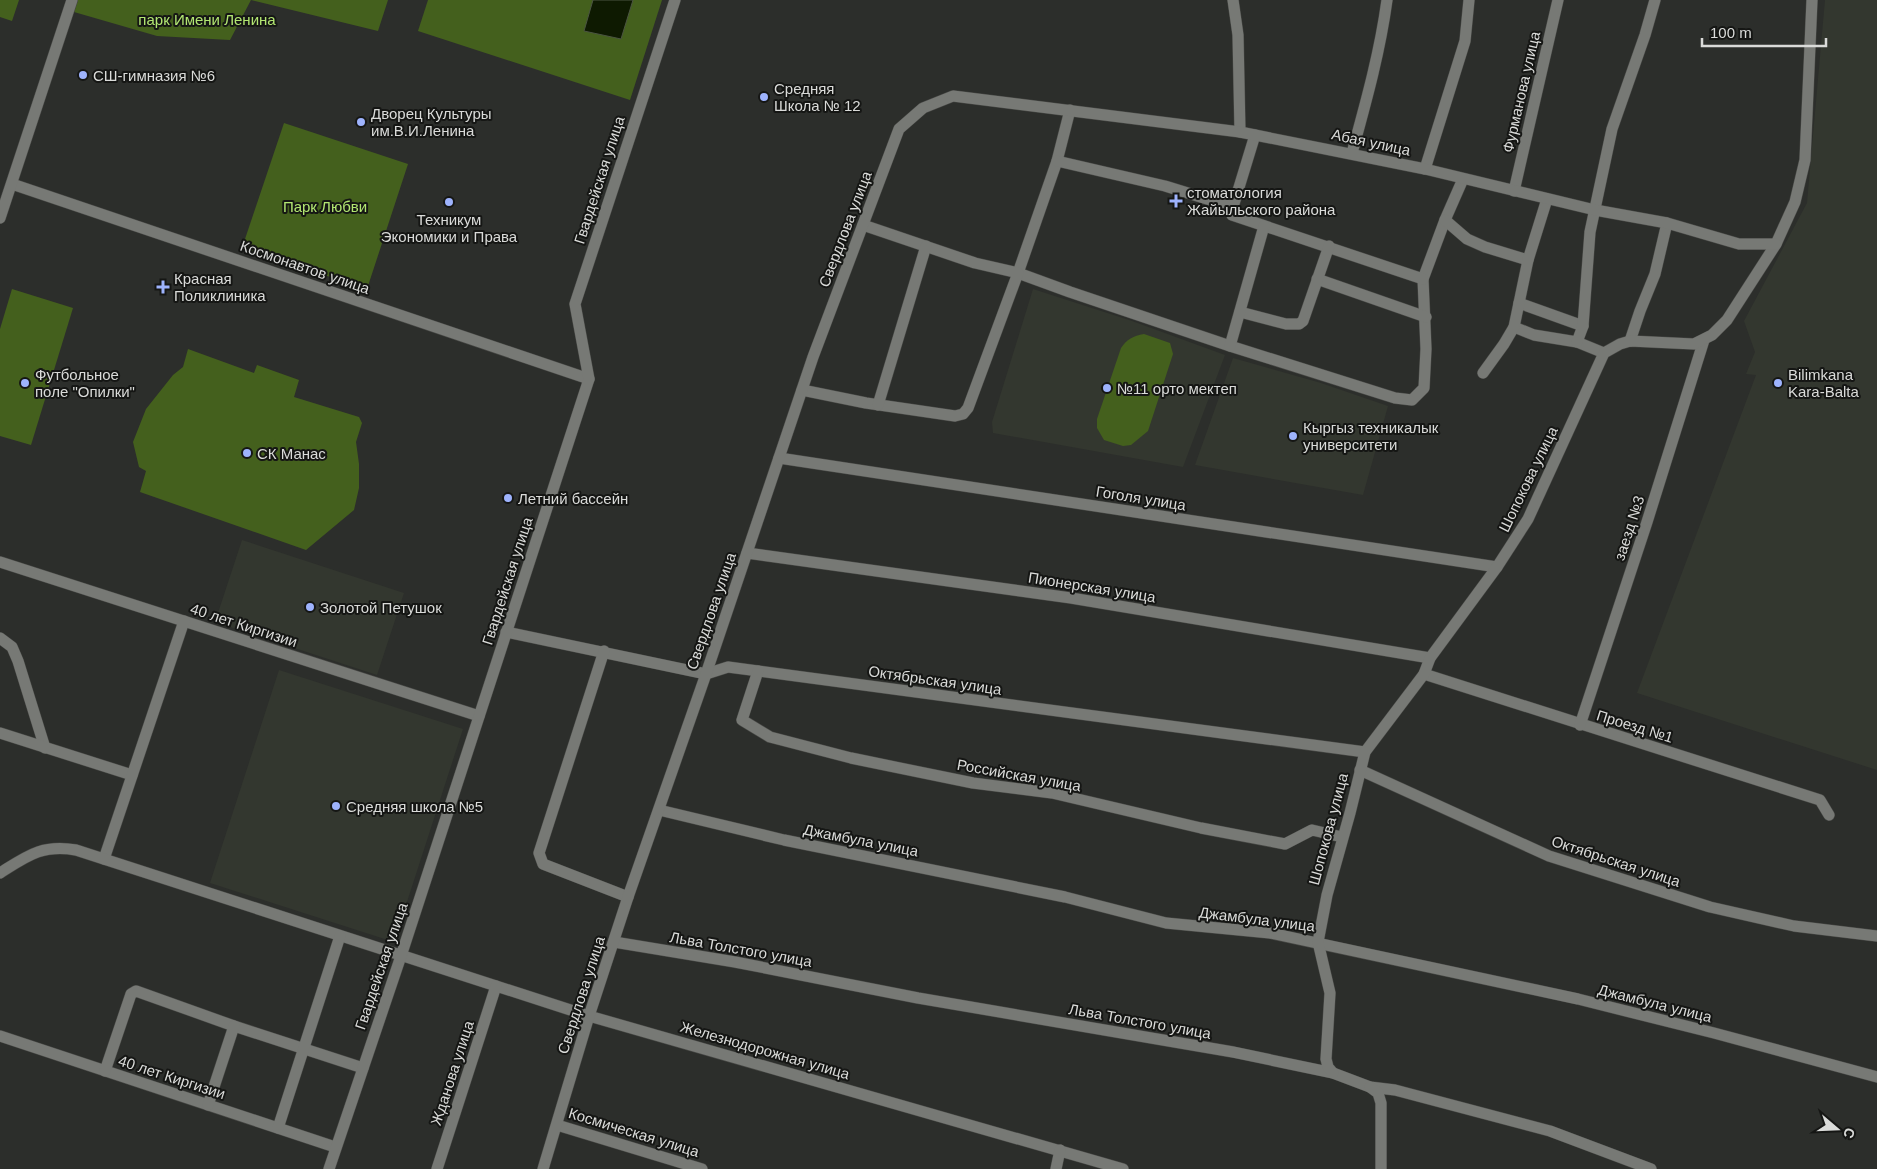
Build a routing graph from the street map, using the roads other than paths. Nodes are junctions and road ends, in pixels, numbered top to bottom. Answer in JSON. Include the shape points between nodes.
{"nodes":[{"id":1,"x":72,"y":0,"type":"edge"},
{"id":2,"x":674,"y":0,"type":"edge"},
{"id":3,"x":1233,"y":0,"type":"edge"},
{"id":4,"x":1387,"y":0,"type":"edge"},
{"id":5,"x":1469,"y":0,"type":"edge"},
{"id":6,"x":1558,"y":0,"type":"edge"},
{"id":7,"x":1654,"y":0,"type":"edge"},
{"id":8,"x":1812,"y":0,"type":"edge"},
{"id":9,"x":954,"y":96,"type":"joint"},
{"id":10,"x":1070,"y":110,"type":"junction"},
{"id":11,"x":1240,"y":132,"type":"junction"},
{"id":12,"x":1255,"y":135,"type":"junction"},
{"id":13,"x":1352,"y":153,"type":"junction"},
{"id":14,"x":1056,"y":161,"type":"junction"},
{"id":15,"x":1425,"y":169,"type":"junction"},
{"id":16,"x":1463,"y":179,"type":"junction"},
{"id":17,"x":12,"y":184,"type":"junction"},
{"id":18,"x":1514,"y":191,"type":"junction"},
{"id":19,"x":1547,"y":199,"type":"junction"},
{"id":20,"x":1233,"y":207,"type":"junction"},
{"id":21,"x":1595,"y":210,"type":"junction"},
{"id":22,"x":0,"y":218,"type":"edge"},
{"id":23,"x":1445,"y":220,"type":"junction"},
{"id":24,"x":1667,"y":223,"type":"junction"},
{"id":25,"x":863,"y":225,"type":"junction"},
{"id":26,"x":1264,"y":226,"type":"junction"},
{"id":27,"x":1776,"y":244,"type":"junction"},
{"id":28,"x":926,"y":246,"type":"junction"},
{"id":29,"x":1329,"y":246,"type":"junction"},
{"id":30,"x":1528,"y":260,"type":"junction"},
{"id":31,"x":1018,"y":273,"type":"junction"},
{"id":32,"x":1317,"y":279,"type":"junction"},
{"id":33,"x":1423,"y":279,"type":"junction"},
{"id":34,"x":1519,"y":303,"type":"junction"},
{"id":35,"x":1240,"y":312,"type":"junction"},
{"id":36,"x":1426,"y":317,"type":"junction"},
{"id":37,"x":1583,"y":326,"type":"junction"},
{"id":38,"x":1514,"y":327,"type":"junction"},
{"id":39,"x":1704,"y":340,"type":"junction"},
{"id":40,"x":1630,"y":341,"type":"junction"},
{"id":41,"x":1577,"y":342,"type":"junction"},
{"id":42,"x":1230,"y":346,"type":"junction"},
{"id":43,"x":1604,"y":353,"type":"junction"},
{"id":44,"x":1482,"y":373,"type":"dead end"},
{"id":45,"x":589,"y":379,"type":"junction"},
{"id":46,"x":802,"y":390,"type":"junction"},
{"id":47,"x":878,"y":405,"type":"junction"},
{"id":48,"x":779,"y":458,"type":"junction"},
{"id":49,"x":747,"y":553,"type":"junction"},
{"id":50,"x":0,"y":562,"type":"edge"},
{"id":51,"x":1497,"y":567,"type":"junction"},
{"id":52,"x":184,"y":621,"type":"junction"},
{"id":53,"x":506,"y":632,"type":"junction"},
{"id":54,"x":0,"y":638,"type":"edge"},
{"id":55,"x":604,"y":651,"type":"junction"},
{"id":56,"x":1430,"y":658,"type":"junction"},
{"id":57,"x":758,"y":671,"type":"junction"},
{"id":58,"x":706,"y":674,"type":"junction"},
{"id":59,"x":1424,"y":674,"type":"junction"},
{"id":60,"x":479,"y":716,"type":"junction"},
{"id":61,"x":1580,"y":725,"type":"junction"},
{"id":62,"x":0,"y":733,"type":"edge"},
{"id":63,"x":45,"y":748,"type":"junction"},
{"id":64,"x":1364,"y":752,"type":"junction"},
{"id":65,"x":1360,"y":770,"type":"junction"},
{"id":66,"x":132,"y":775,"type":"junction"},
{"id":67,"x":659,"y":810,"type":"junction"},
{"id":68,"x":1829,"y":815,"type":"dead end"},
{"id":69,"x":1342,"y":837,"type":"junction"},
{"id":70,"x":104,"y":859,"type":"junction"},
{"id":71,"x":0,"y":873,"type":"edge"},
{"id":72,"x":628,"y":897,"type":"junction"},
{"id":73,"x":340,"y":936,"type":"junction"},
{"id":74,"x":1877,"y":936,"type":"edge"},
{"id":75,"x":614,"y":942,"type":"junction"},
{"id":76,"x":1318,"y":942,"type":"junction"},
{"id":77,"x":401,"y":956,"type":"junction"},
{"id":78,"x":496,"y":986,"type":"junction"},
{"id":79,"x":589,"y":1016,"type":"junction"},
{"id":80,"x":234,"y":1026,"type":"junction"},
{"id":81,"x":0,"y":1036,"type":"edge"},
{"id":82,"x":303,"y":1049,"type":"junction"},
{"id":83,"x":363,"y":1068,"type":"junction"},
{"id":84,"x":105,"y":1071,"type":"junction"},
{"id":85,"x":1333,"y":1073,"type":"junction"},
{"id":86,"x":1877,"y":1077,"type":"edge"},
{"id":87,"x":1370,"y":1087,"type":"junction"},
{"id":88,"x":208,"y":1105,"type":"junction"},
{"id":89,"x":557,"y":1124,"type":"junction"},
{"id":90,"x":278,"y":1128,"type":"junction"},
{"id":91,"x":335,"y":1147,"type":"junction"},
{"id":92,"x":1060,"y":1150,"type":"junction"},
{"id":93,"x":329,"y":1169,"type":"edge"},
{"id":94,"x":437,"y":1169,"type":"edge"},
{"id":95,"x":543,"y":1169,"type":"edge"},
{"id":96,"x":702,"y":1169,"type":"edge"},
{"id":97,"x":1056,"y":1169,"type":"edge"},
{"id":98,"x":1122,"y":1169,"type":"edge"},
{"id":99,"x":1381,"y":1169,"type":"edge"},
{"id":100,"x":1650,"y":1169,"type":"edge"}],
"edges":[{"from":1,"to":17,"type":"street"},
{"from":2,"to":45,"type":"street","name":"Гвардейская улица","via":[[575,304]]},
{"from":3,"to":11,"type":"street","via":[[1238,35]]},
{"from":4,"to":13,"type":"street","via":[[1378,56]]},
{"from":5,"to":15,"type":"street","via":[[1465,41]]},
{"from":6,"to":18,"type":"street","name":"Фурманова улица"},
{"from":7,"to":21,"type":"street","via":[[1612,128]]},
{"from":8,"to":27,"type":"street","via":[[1805,160],[1795,202]]},
{"from":9,"to":10,"type":"street","name":"Абая улица"},
{"from":9,"to":25,"type":"street","name":"Свердлова улица","via":[[923,108],[899,128]]},
{"from":10,"to":11,"type":"street","name":"Абая улица"},
{"from":10,"to":14,"type":"street"},
{"from":11,"to":12,"type":"street","name":"Абая улица"},
{"from":12,"to":13,"type":"street","name":"Абая улица"},
{"from":12,"to":20,"type":"street"},
{"from":13,"to":15,"type":"street","name":"Абая улица"},
{"from":14,"to":20,"type":"street","via":[[1165,186]]},
{"from":14,"to":31,"type":"street"},
{"from":15,"to":16,"type":"street","name":"Абая улица"},
{"from":16,"to":18,"type":"street","name":"Абая улица"},
{"from":16,"to":23,"type":"street"},
{"from":17,"to":22,"type":"street"},
{"from":17,"to":45,"type":"street","name":"Космонавтов улица"},
{"from":18,"to":19,"type":"street","name":"Абая улица"},
{"from":19,"to":21,"type":"street","name":"Абая улица"},
{"from":19,"to":30,"type":"street"},
{"from":20,"to":26,"type":"street","via":[[1232,215]]},
{"from":21,"to":24,"type":"street","name":"Абая улица"},
{"from":21,"to":37,"type":"street","via":[[1590,232]]},
{"from":23,"to":30,"type":"street","via":[[1467,238],[1485,247]]},
{"from":23,"to":33,"type":"street"},
{"from":24,"to":27,"type":"street","name":"Абая улица","via":[[1739,244]]},
{"from":24,"to":40,"type":"street","via":[[1655,274]]},
{"from":25,"to":28,"type":"street"},
{"from":25,"to":46,"type":"street","name":"Свердлова улица"},
{"from":26,"to":29,"type":"street"},
{"from":26,"to":35,"type":"street"},
{"from":27,"to":39,"type":"street","via":[[1727,320]]},
{"from":28,"to":31,"type":"street","via":[[975,263]]},
{"from":28,"to":47,"type":"street"},
{"from":29,"to":32,"type":"street"},
{"from":29,"to":33,"type":"street"},
{"from":30,"to":34,"type":"street"},
{"from":31,"to":42,"type":"street"},
{"from":31,"to":47,"type":"street","via":[[966,412],[955,416]]},
{"from":32,"to":35,"type":"street","via":[[1303,321],[1299,324],[1286,324]]},
{"from":32,"to":36,"type":"street"},
{"from":33,"to":36,"type":"street"},
{"from":34,"to":37,"type":"street"},
{"from":34,"to":38,"type":"street"},
{"from":35,"to":42,"type":"street"},
{"from":36,"to":42,"type":"street","via":[[1424,388],[1412,400],[1395,398]]},
{"from":37,"to":41,"type":"street"},
{"from":38,"to":41,"type":"street","via":[[1534,335]]},
{"from":38,"to":44,"type":"street"},
{"from":39,"to":40,"type":"street","via":[[1694,344]]},
{"from":39,"to":61,"type":"street","name":"заезд №3"},
{"from":40,"to":43,"type":"street"},
{"from":41,"to":43,"type":"street"},
{"from":43,"to":51,"type":"street","name":"Шопокова улица","via":[[1528,519]]},
{"from":45,"to":53,"type":"street","name":"Гвардейская улица"},
{"from":46,"to":47,"type":"street"},
{"from":46,"to":48,"type":"street","name":"Свердлова улица"},
{"from":48,"to":49,"type":"street","name":"Свердлова улица"},
{"from":48,"to":51,"type":"street","name":"Гоголя улица"},
{"from":49,"to":56,"type":"street","name":"Пионерская улица","via":[[1071,598]]},
{"from":49,"to":58,"type":"street","name":"Свердлова улица"},
{"from":50,"to":52,"type":"street","name":"40 лет Киргизии"},
{"from":51,"to":56,"type":"street","name":"Шопокова улица"},
{"from":52,"to":60,"type":"street","name":"40 лет Киргизии"},
{"from":52,"to":66,"type":"street"},
{"from":53,"to":55,"type":"street","name":"Октябрьская улица"},
{"from":53,"to":60,"type":"street","name":"Гвардейская улица"},
{"from":54,"to":63,"type":"street","via":[[12,647],[18,661]]},
{"from":55,"to":58,"type":"street","name":"Октябрьская улица"},
{"from":55,"to":72,"type":"street","via":[[539,853],[543,864]]},
{"from":56,"to":59,"type":"street","name":"Шопокова улица"},
{"from":57,"to":58,"type":"street","name":"Октябрьская улица","via":[[728,667]]},
{"from":57,"to":64,"type":"street","name":"Октябрьская улица"},
{"from":57,"to":69,"type":"street","name":"Российская улица","via":[[742,720],[770,737],[850,758],[973,783],[1052,794],[1285,844],[1312,830]]},
{"from":58,"to":67,"type":"street","name":"Свердлова улица"},
{"from":59,"to":61,"type":"street","name":"Проезд №1"},
{"from":59,"to":64,"type":"street","name":"Шопокова улица"},
{"from":60,"to":77,"type":"street","name":"Гвардейская улица"},
{"from":61,"to":68,"type":"street","name":"Проезд №1","via":[[1820,800]]},
{"from":62,"to":63,"type":"street"},
{"from":63,"to":66,"type":"street"},
{"from":64,"to":65,"type":"street","name":"Шопокова улица"},
{"from":65,"to":69,"type":"street","name":"Шопокова улица"},
{"from":65,"to":74,"type":"street","name":"Октябрьская улица","via":[[1549,856],[1710,907],[1794,926]]},
{"from":66,"to":70,"type":"street"},
{"from":67,"to":72,"type":"street","name":"Свердлова улица"},
{"from":67,"to":76,"type":"street","name":"Джамбула улица","via":[[784,840],[1065,897],[1166,924],[1270,933]]},
{"from":69,"to":76,"type":"street","name":"Шопокова улица"},
{"from":70,"to":71,"type":"street","name":"Железнодорожная улица","via":[[60,847],[44,849]]},
{"from":70,"to":73,"type":"street","name":"Железнодорожная улица"},
{"from":72,"to":75,"type":"street","name":"Свердлова улица"},
{"from":73,"to":77,"type":"street","name":"Железнодорожная улица"},
{"from":73,"to":82,"type":"street"},
{"from":75,"to":79,"type":"street","name":"Свердлова улица"},
{"from":75,"to":85,"type":"street","name":"Льва Толстого улица","via":[[1233,1052]]},
{"from":76,"to":85,"type":"street","name":"Шопокова улица","via":[[1330,993],[1326,1059]]},
{"from":76,"to":86,"type":"street","name":"Джамбула улица","via":[[1578,999]]},
{"from":77,"to":78,"type":"street","name":"Железнодорожная улица"},
{"from":77,"to":83,"type":"street","name":"Гвардейская улица"},
{"from":78,"to":79,"type":"street","name":"Железнодорожная улица"},
{"from":78,"to":94,"type":"street","name":"Жданова улица"},
{"from":79,"to":89,"type":"street","name":"Свердлова улица"},
{"from":79,"to":92,"type":"street","name":"Железнодорожная улица"},
{"from":80,"to":82,"type":"street"},
{"from":80,"to":84,"type":"street","via":[[138,991],[133,992]]},
{"from":80,"to":88,"type":"street"},
{"from":81,"to":84,"type":"street","name":"40 лет Киргизии"},
{"from":82,"to":83,"type":"street"},
{"from":82,"to":90,"type":"street"},
{"from":83,"to":91,"type":"street","name":"Гвардейская улица"},
{"from":84,"to":88,"type":"street","name":"40 лет Киргизии"},
{"from":85,"to":87,"type":"street","name":"Льва Толстого улица"},
{"from":87,"to":99,"type":"street","via":[[1378,1093],[1381,1102]]},
{"from":87,"to":100,"type":"street","name":"Льва Толстого улица","via":[[1394,1090],[1550,1131]]},
{"from":88,"to":90,"type":"street","name":"40 лет Киргизии"},
{"from":89,"to":95,"type":"street","name":"Свердлова улица"},
{"from":89,"to":96,"type":"street","name":"Космическая улица"},
{"from":90,"to":91,"type":"street","name":"40 лет Киргизии"},
{"from":91,"to":93,"type":"street","name":"Гвардейская улица"},
{"from":92,"to":97,"type":"street"},
{"from":92,"to":98,"type":"street","name":"Железнодорожная улица"}]}
